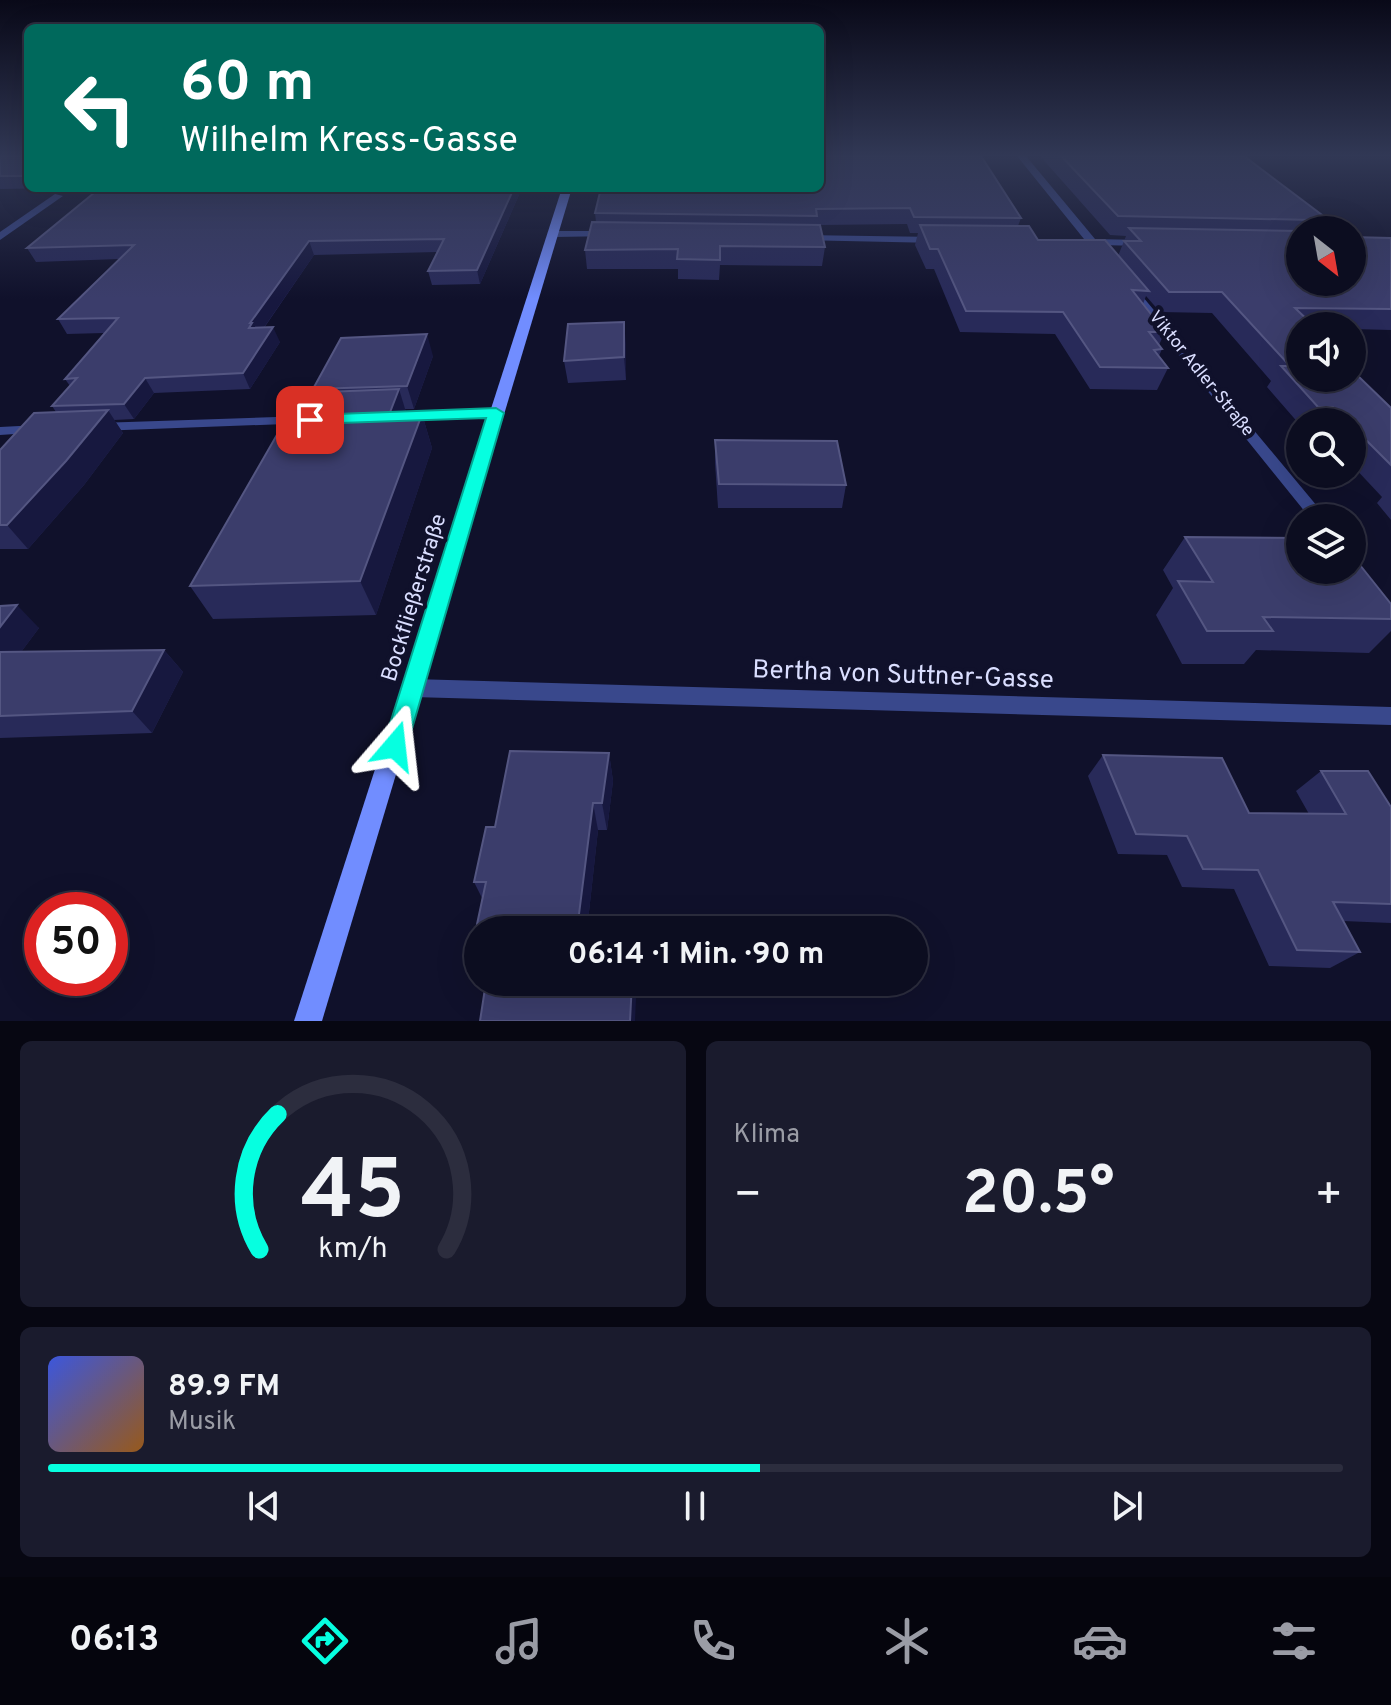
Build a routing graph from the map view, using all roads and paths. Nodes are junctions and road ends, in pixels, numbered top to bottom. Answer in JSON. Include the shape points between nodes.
{"nodes":[{"id":1,"x":47,"y":204,"type":"edge"},
{"id":2,"x":563,"y":204,"type":"edge"},
{"id":3,"x":1060,"y":204,"type":"edge"},
{"id":4,"x":554,"y":234,"type":"junction"},
{"id":5,"x":617,"y":235,"type":"edge"},
{"id":6,"x":0,"y":237,"type":"edge"},
{"id":7,"x":791,"y":237,"type":"edge"},
{"id":8,"x":950,"y":240,"type":"edge"},
{"id":9,"x":1076,"y":242,"type":"edge"},
{"id":10,"x":1092,"y":242,"type":"junction"},
{"id":11,"x":1156,"y":243,"type":"edge"},
{"id":12,"x":1102,"y":254,"type":"edge"},
{"id":13,"x":1132,"y":290,"type":"edge"},
{"id":14,"x":496,"y":413,"type":"junction"},
{"id":15,"x":387,"y":417,"type":"edge"},
{"id":16,"x":325,"y":419,"type":"edge"},
{"id":17,"x":0,"y":431,"type":"edge"},
{"id":18,"x":1308,"y":504,"type":"edge"},
{"id":19,"x":413,"y":688,"type":"junction"},
{"id":20,"x":1391,"y":716,"type":"edge"},
{"id":21,"x":308,"y":1021,"type":"edge"}],
"edges":[{"from":1,"to":6,"type":"street"},
{"from":2,"to":4,"type":"main road","name":"Bockfließerstraße"},
{"from":3,"to":10,"type":"street"},
{"from":4,"to":5,"type":"street"},
{"from":4,"to":14,"type":"main road","name":"Bockfließerstraße"},
{"from":7,"to":8,"type":"street"},
{"from":9,"to":10,"type":"street"},
{"from":10,"to":11,"type":"street"},
{"from":10,"to":12,"type":"street"},
{"from":13,"to":18,"type":"street","name":"Viktor Adler-Straße"},
{"from":14,"to":15,"type":"street"},
{"from":14,"to":19,"type":"main road","name":"Bockfließerstraße"},
{"from":16,"to":17,"type":"street"},
{"from":19,"to":20,"type":"street","name":"Bertha von Suttner-Gasse"},
{"from":19,"to":21,"type":"main road","name":"Bockfließerstraße"}]}
